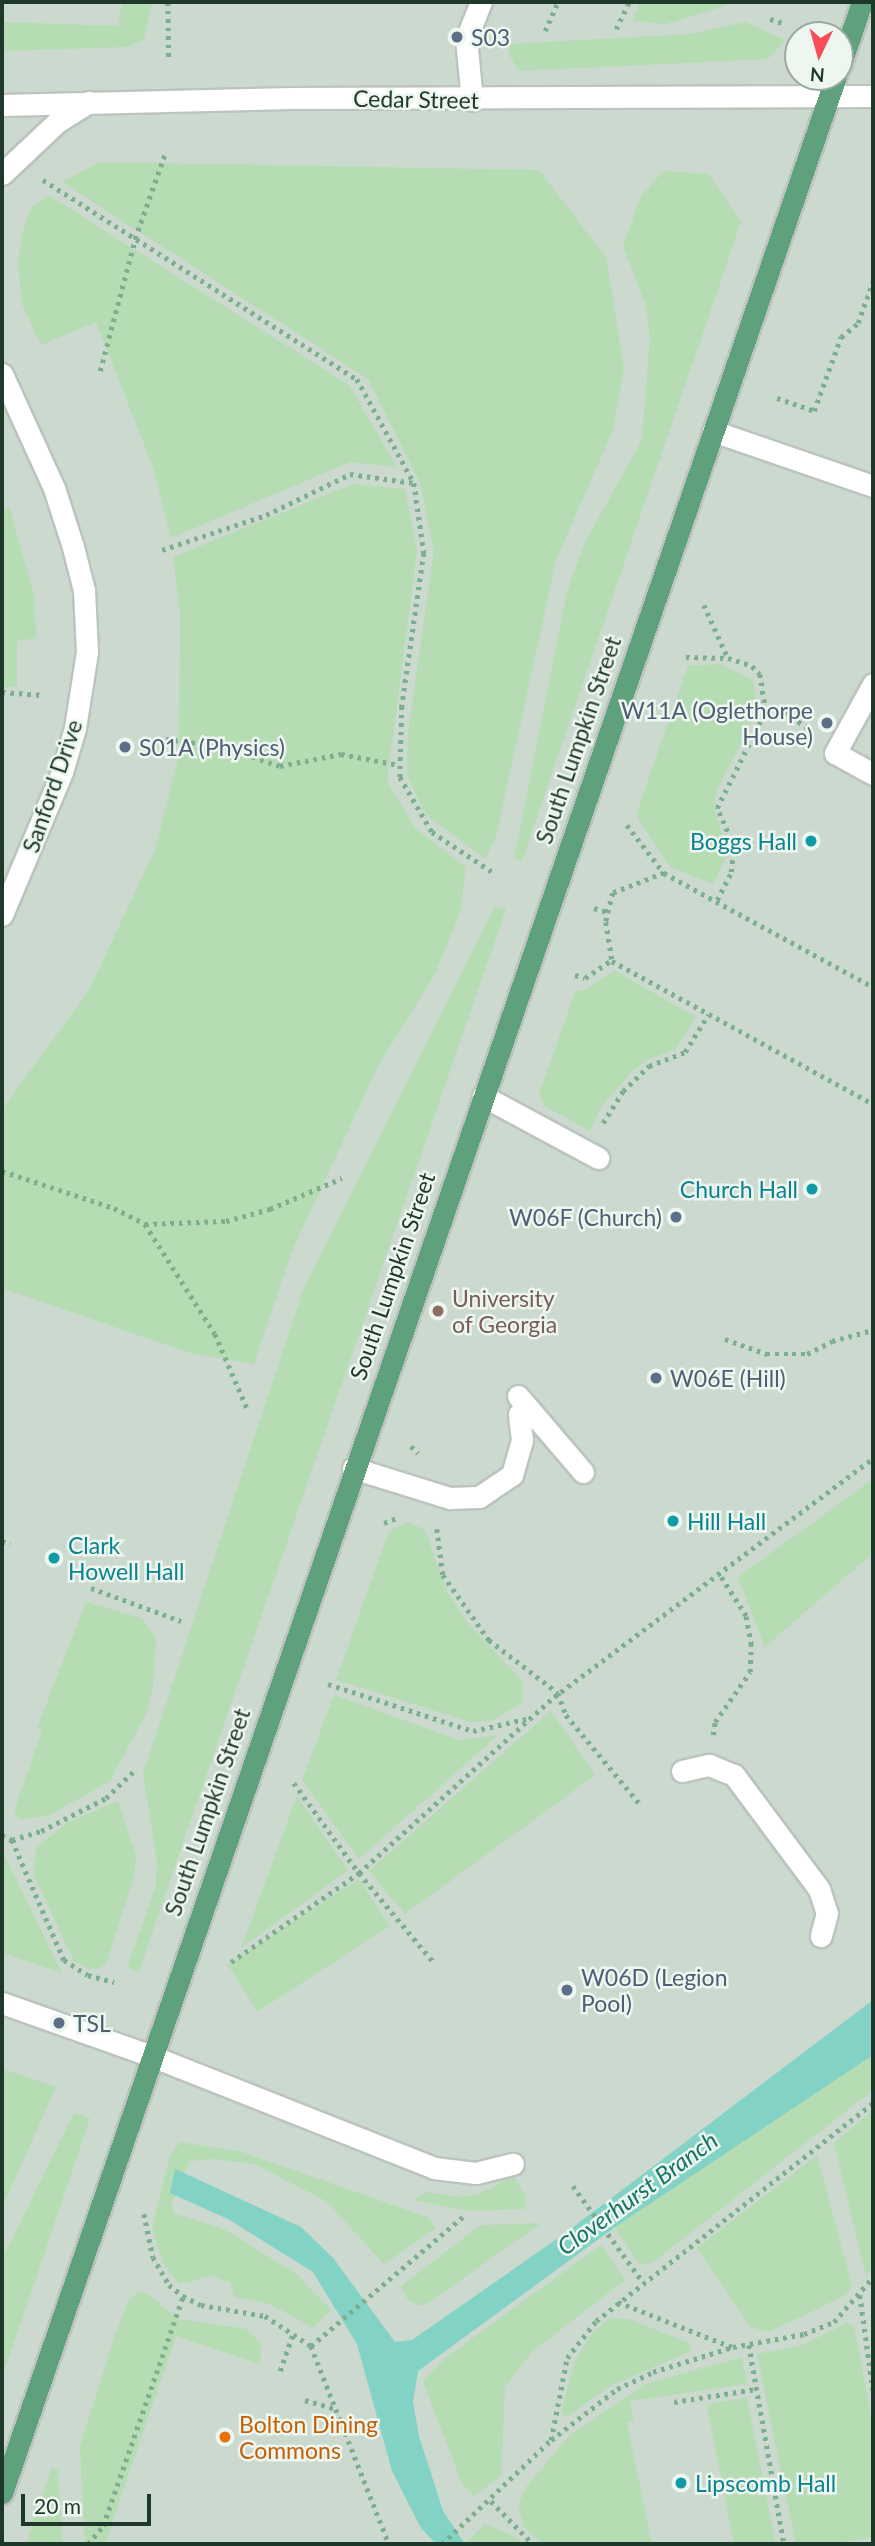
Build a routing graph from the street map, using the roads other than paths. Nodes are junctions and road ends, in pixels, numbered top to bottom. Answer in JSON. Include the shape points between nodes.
{"nodes":[{"id":1,"x":481,"y":2,"type":"edge"},
{"id":2,"x":862,"y":2,"type":"edge"},
{"id":3,"x":854,"y":25,"type":"edge"},
{"id":4,"x":784,"y":87,"type":"edge"},
{"id":5,"x":831,"y":91,"type":"edge"},
{"id":6,"x":854,"y":91,"type":"edge"},
{"id":7,"x":873,"y":96,"type":"edge"},
{"id":8,"x":472,"y":100,"type":"junction"},
{"id":9,"x":90,"y":101,"type":"junction"},
{"id":10,"x":2,"y":105,"type":"edge"},
{"id":11,"x":2,"y":174,"type":"edge"},
{"id":12,"x":2,"y":374,"type":"edge"},
{"id":13,"x":713,"y":431,"type":"junction"},
{"id":14,"x":873,"y":486,"type":"edge"},
{"id":15,"x":873,"y":684,"type":"edge"},
{"id":16,"x":873,"y":774,"type":"edge"},
{"id":17,"x":2,"y":915,"type":"edge"},
{"id":18,"x":482,"y":1096,"type":"junction"},
{"id":19,"x":597,"y":1157,"type":"dead end"},
{"id":20,"x":353,"y":1468,"type":"junction"},
{"id":21,"x":583,"y":1472,"type":"dead end"},
{"id":22,"x":682,"y":1771,"type":"dead end"},
{"id":23,"x":821,"y":1936,"type":"dead end"},
{"id":24,"x":2,"y":2003,"type":"edge"},
{"id":25,"x":149,"y":2055,"type":"junction"},
{"id":26,"x":513,"y":2164,"type":"dead end"},
{"id":27,"x":2,"y":2493,"type":"edge"}],
"edges":[{"from":1,"to":8,"type":"street","via":[[466,40]]},
{"from":2,"to":3,"type":"main road"},
{"from":4,"to":8,"type":"street","name":"Cedar Street"},
{"from":5,"to":13,"type":"main road","name":"South Lumpkin Street"},
{"from":6,"to":7,"type":"street","name":"Cedar Street"},
{"from":8,"to":9,"type":"street","name":"Cedar Street"},
{"from":9,"to":10,"type":"street","name":"Cedar Street"},
{"from":9,"to":11,"type":"street","via":[[57,122]]},
{"from":12,"to":17,"type":"street","name":"Sanford Drive","via":[[54,488],[73,547],[84,590],[87,652],[75,728],[62,772]]},
{"from":13,"to":14,"type":"street"},
{"from":13,"to":18,"type":"main road","name":"South Lumpkin Street"},
{"from":15,"to":16,"type":"street","via":[[835,753]]},
{"from":18,"to":19,"type":"street"},
{"from":18,"to":20,"type":"main road","name":"South Lumpkin Street"},
{"from":20,"to":21,"type":"street","via":[[450,1498],[479,1497],[512,1475],[522,1440],[519,1405]]},
{"from":20,"to":25,"type":"main road","name":"South Lumpkin Street"},
{"from":22,"to":23,"type":"street","via":[[709,1765],[734,1775],[819,1889],[827,1913]]},
{"from":24,"to":25,"type":"street"},
{"from":25,"to":26,"type":"street","via":[[434,2168],[476,2173]]},
{"from":25,"to":27,"type":"main road","name":"South Lumpkin Street"}]}
